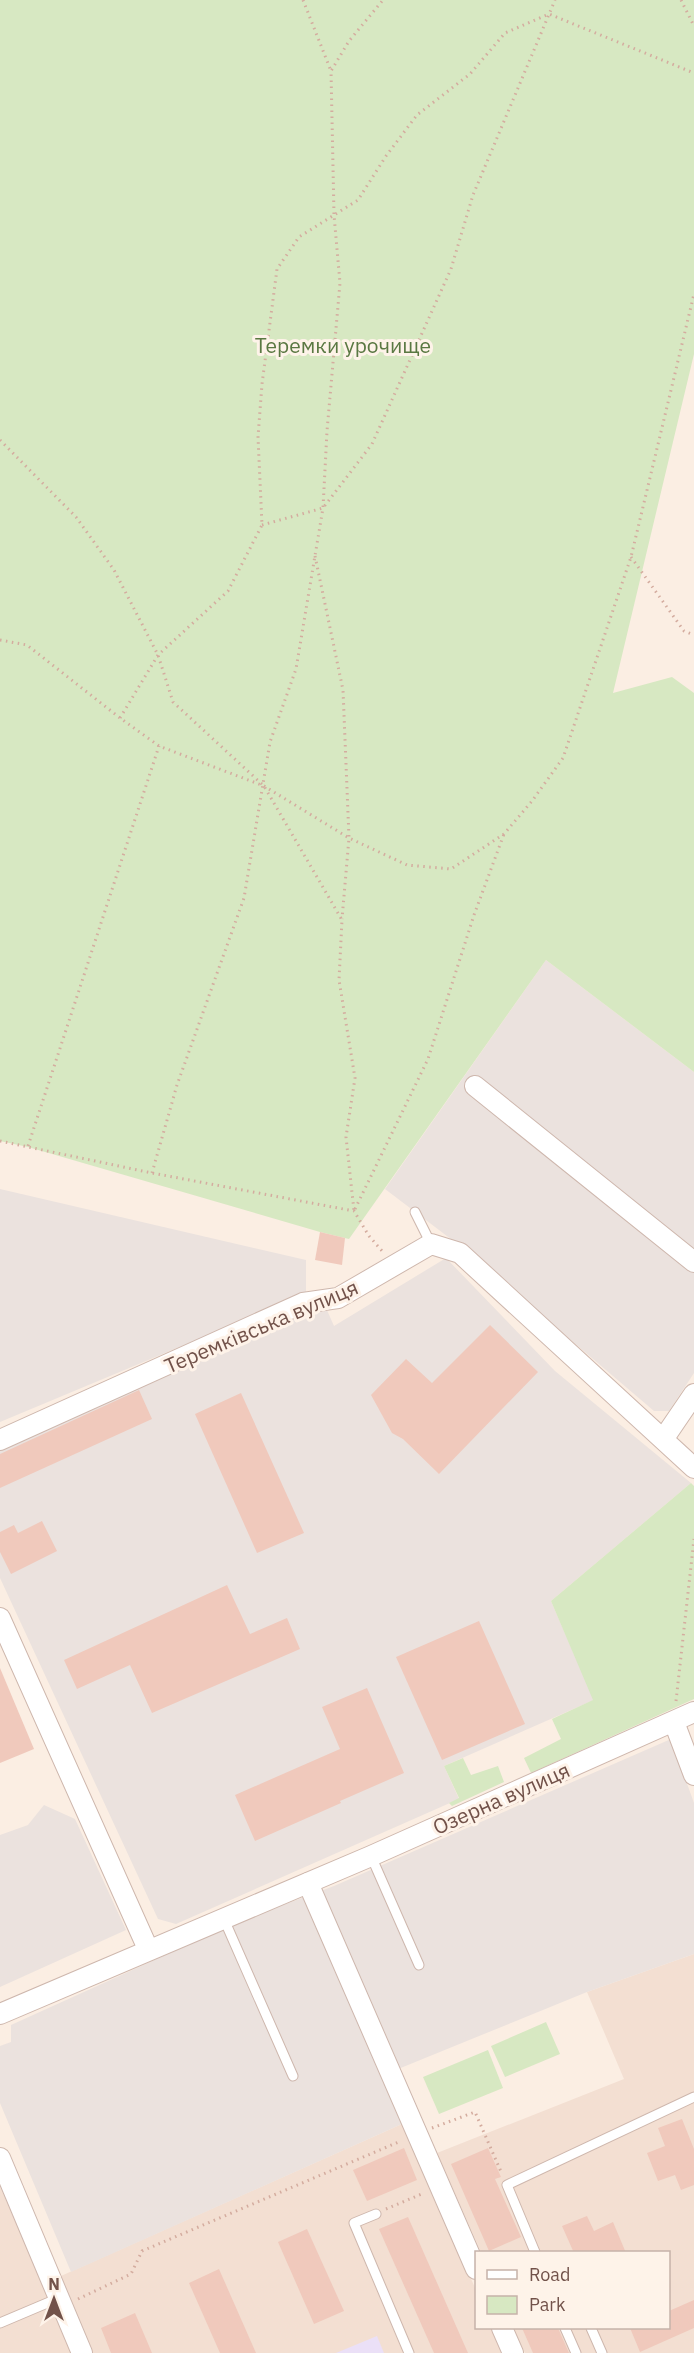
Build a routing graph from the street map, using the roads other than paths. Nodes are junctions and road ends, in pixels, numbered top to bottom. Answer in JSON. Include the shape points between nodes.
{"nodes":[{"id":1,"x":475,"y":1086,"type":"dead end"},
{"id":2,"x":415,"y":1212,"type":"dead end"},
{"id":3,"x":432,"y":1244,"type":"junction"},
{"id":4,"x":694,"y":1262,"type":"edge"},
{"id":5,"x":694,"y":1394,"type":"edge"},
{"id":6,"x":664,"y":1438,"type":"junction"},
{"id":7,"x":0,"y":1440,"type":"edge"},
{"id":8,"x":694,"y":1468,"type":"edge"},
{"id":9,"x":0,"y":1618,"type":"edge"},
{"id":10,"x":694,"y":1712,"type":"edge"},
{"id":11,"x":674,"y":1722,"type":"junction"},
{"id":12,"x":694,"y":1775,"type":"edge"},
{"id":13,"x":371,"y":1856,"type":"junction"},
{"id":14,"x":308,"y":1883,"type":"junction"},
{"id":15,"x":223,"y":1917,"type":"junction"},
{"id":16,"x":148,"y":1949,"type":"junction"},
{"id":17,"x":419,"y":1965,"type":"dead end"},
{"id":18,"x":0,"y":2014,"type":"edge"},
{"id":19,"x":293,"y":2076,"type":"dead end"},
{"id":20,"x":694,"y":2097,"type":"edge"},
{"id":21,"x":0,"y":2158,"type":"edge"},
{"id":22,"x":376,"y":2214,"type":"road end"},
{"id":23,"x":534,"y":2251,"type":"edge"},
{"id":24,"x":475,"y":2264,"type":"edge"},
{"id":25,"x":59,"y":2298,"type":"junction"},
{"id":26,"x":0,"y":2323,"type":"edge"},
{"id":27,"x":502,"y":2329,"type":"edge"},
{"id":28,"x":566,"y":2329,"type":"edge"},
{"id":29,"x":591,"y":2329,"type":"edge"},
{"id":30,"x":82,"y":2353,"type":"edge"},
{"id":31,"x":409,"y":2353,"type":"edge"},
{"id":32,"x":513,"y":2353,"type":"edge"},
{"id":33,"x":576,"y":2353,"type":"edge"},
{"id":34,"x":602,"y":2353,"type":"edge"}],
"edges":[{"from":1,"to":4,"type":"street"},
{"from":2,"to":3,"type":"lane"},
{"from":3,"to":6,"type":"street","via":[[460,1253]]},
{"from":3,"to":7,"type":"street","name":"Теремківська вулиця","via":[[338,1298],[303,1303]]},
{"from":5,"to":6,"type":"street"},
{"from":6,"to":8,"type":"street"},
{"from":9,"to":16,"type":"street"},
{"from":10,"to":11,"type":"street","name":"Озерна вулиця"},
{"from":11,"to":12,"type":"street"},
{"from":11,"to":13,"type":"street","name":"Озерна вулиця"},
{"from":13,"to":14,"type":"street","name":"Озерна вулиця"},
{"from":13,"to":17,"type":"lane"},
{"from":14,"to":15,"type":"street","name":"Озерна вулиця"},
{"from":14,"to":24,"type":"street"},
{"from":15,"to":16,"type":"street","name":"Озерна вулиця"},
{"from":15,"to":19,"type":"lane"},
{"from":16,"to":18,"type":"street","name":"Озерна вулиця"},
{"from":20,"to":23,"type":"lane","via":[[507,2185]]},
{"from":21,"to":25,"type":"street"},
{"from":22,"to":31,"type":"lane","via":[[354,2223]]},
{"from":25,"to":26,"type":"lane"},
{"from":25,"to":30,"type":"street"},
{"from":27,"to":32,"type":"street"},
{"from":28,"to":33,"type":"lane"},
{"from":29,"to":34,"type":"lane"}]}
